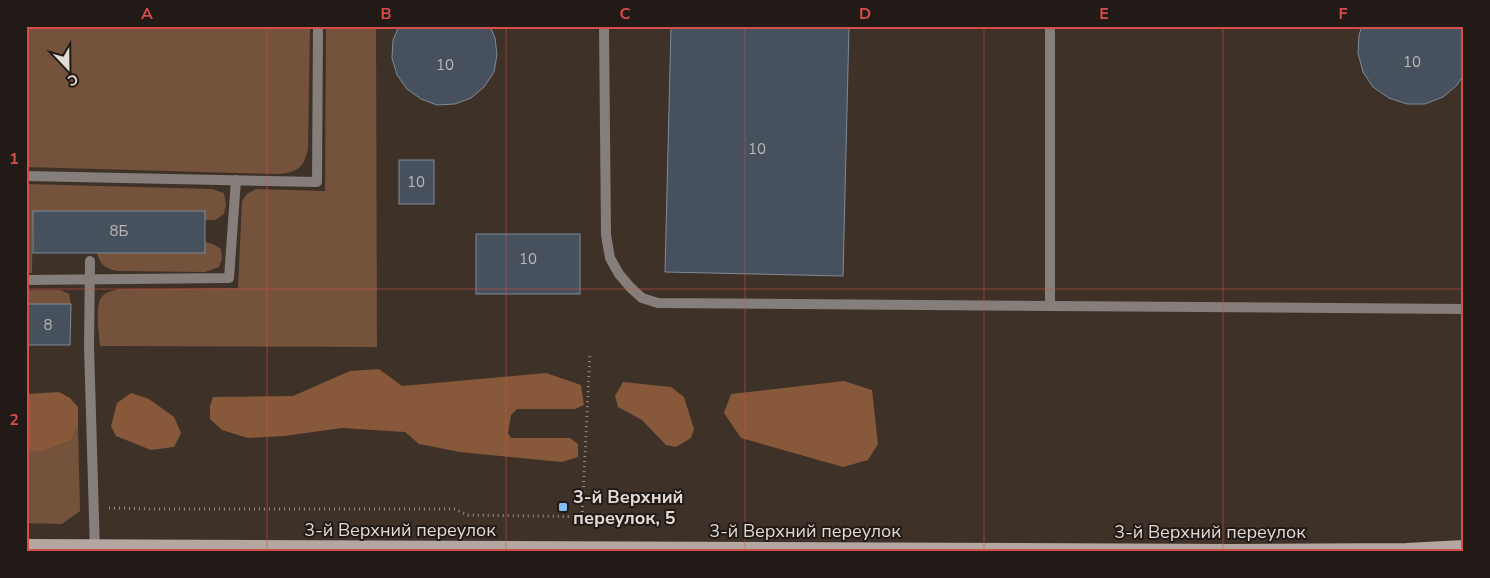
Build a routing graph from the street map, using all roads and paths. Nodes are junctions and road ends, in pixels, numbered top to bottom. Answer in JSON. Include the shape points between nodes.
{"nodes":[{"id":1,"x":318,"y":26,"type":"edge"},
{"id":2,"x":604,"y":26,"type":"edge"},
{"id":3,"x":1050,"y":26,"type":"edge"},
{"id":4,"x":26,"y":176,"type":"edge"},
{"id":5,"x":236,"y":180,"type":"junction"},
{"id":6,"x":90,"y":260,"type":"dead end"},
{"id":7,"x":90,"y":279,"type":"junction"},
{"id":8,"x":26,"y":280,"type":"edge"},
{"id":9,"x":1050,"y":305,"type":"junction"},
{"id":10,"x":1464,"y":309,"type":"edge"},
{"id":11,"x":590,"y":353,"type":"dead end"},
{"id":12,"x":93,"y":507,"type":"junction"},
{"id":13,"x":582,"y":517,"type":"junction"},
{"id":14,"x":605,"y":517,"type":"dead end"},
{"id":15,"x":26,"y":544,"type":"edge"},
{"id":16,"x":1464,"y":544,"type":"edge"},
{"id":17,"x":95,"y":548,"type":"edge"},
{"id":18,"x":813,"y":549,"type":"edge"},
{"id":19,"x":579,"y":550,"type":"edge"},
{"id":20,"x":1406,"y":550,"type":"edge"}],
"edges":[{"from":1,"to":5,"type":"lane","via":[[317,182]]},
{"from":2,"to":9,"type":"lane","via":[[606,235],[610,258],[619,274],[642,298],[658,303]]},
{"from":3,"to":9,"type":"lane"},
{"from":4,"to":5,"type":"lane"},
{"from":5,"to":7,"type":"lane","via":[[228,278]]},
{"from":6,"to":7,"type":"lane"},
{"from":7,"to":8,"type":"lane"},
{"from":7,"to":12,"type":"lane"},
{"from":9,"to":10,"type":"lane"},
{"from":11,"to":13,"type":"path"},
{"from":12,"to":13,"type":"path","via":[[454,509],[468,516]]},
{"from":12,"to":17,"type":"lane"},
{"from":13,"to":14,"type":"path"},
{"from":15,"to":17,"type":"street","name":"3-й Верхний переулок"},
{"from":16,"to":20,"type":"street","name":"3-й Верхний переулок"},
{"from":17,"to":19,"type":"street","name":"3-й Верхний переулок"},
{"from":18,"to":19,"type":"street","name":"3-й Верхний переулок"},
{"from":18,"to":20,"type":"street","name":"3-й Верхний переулок"}]}
